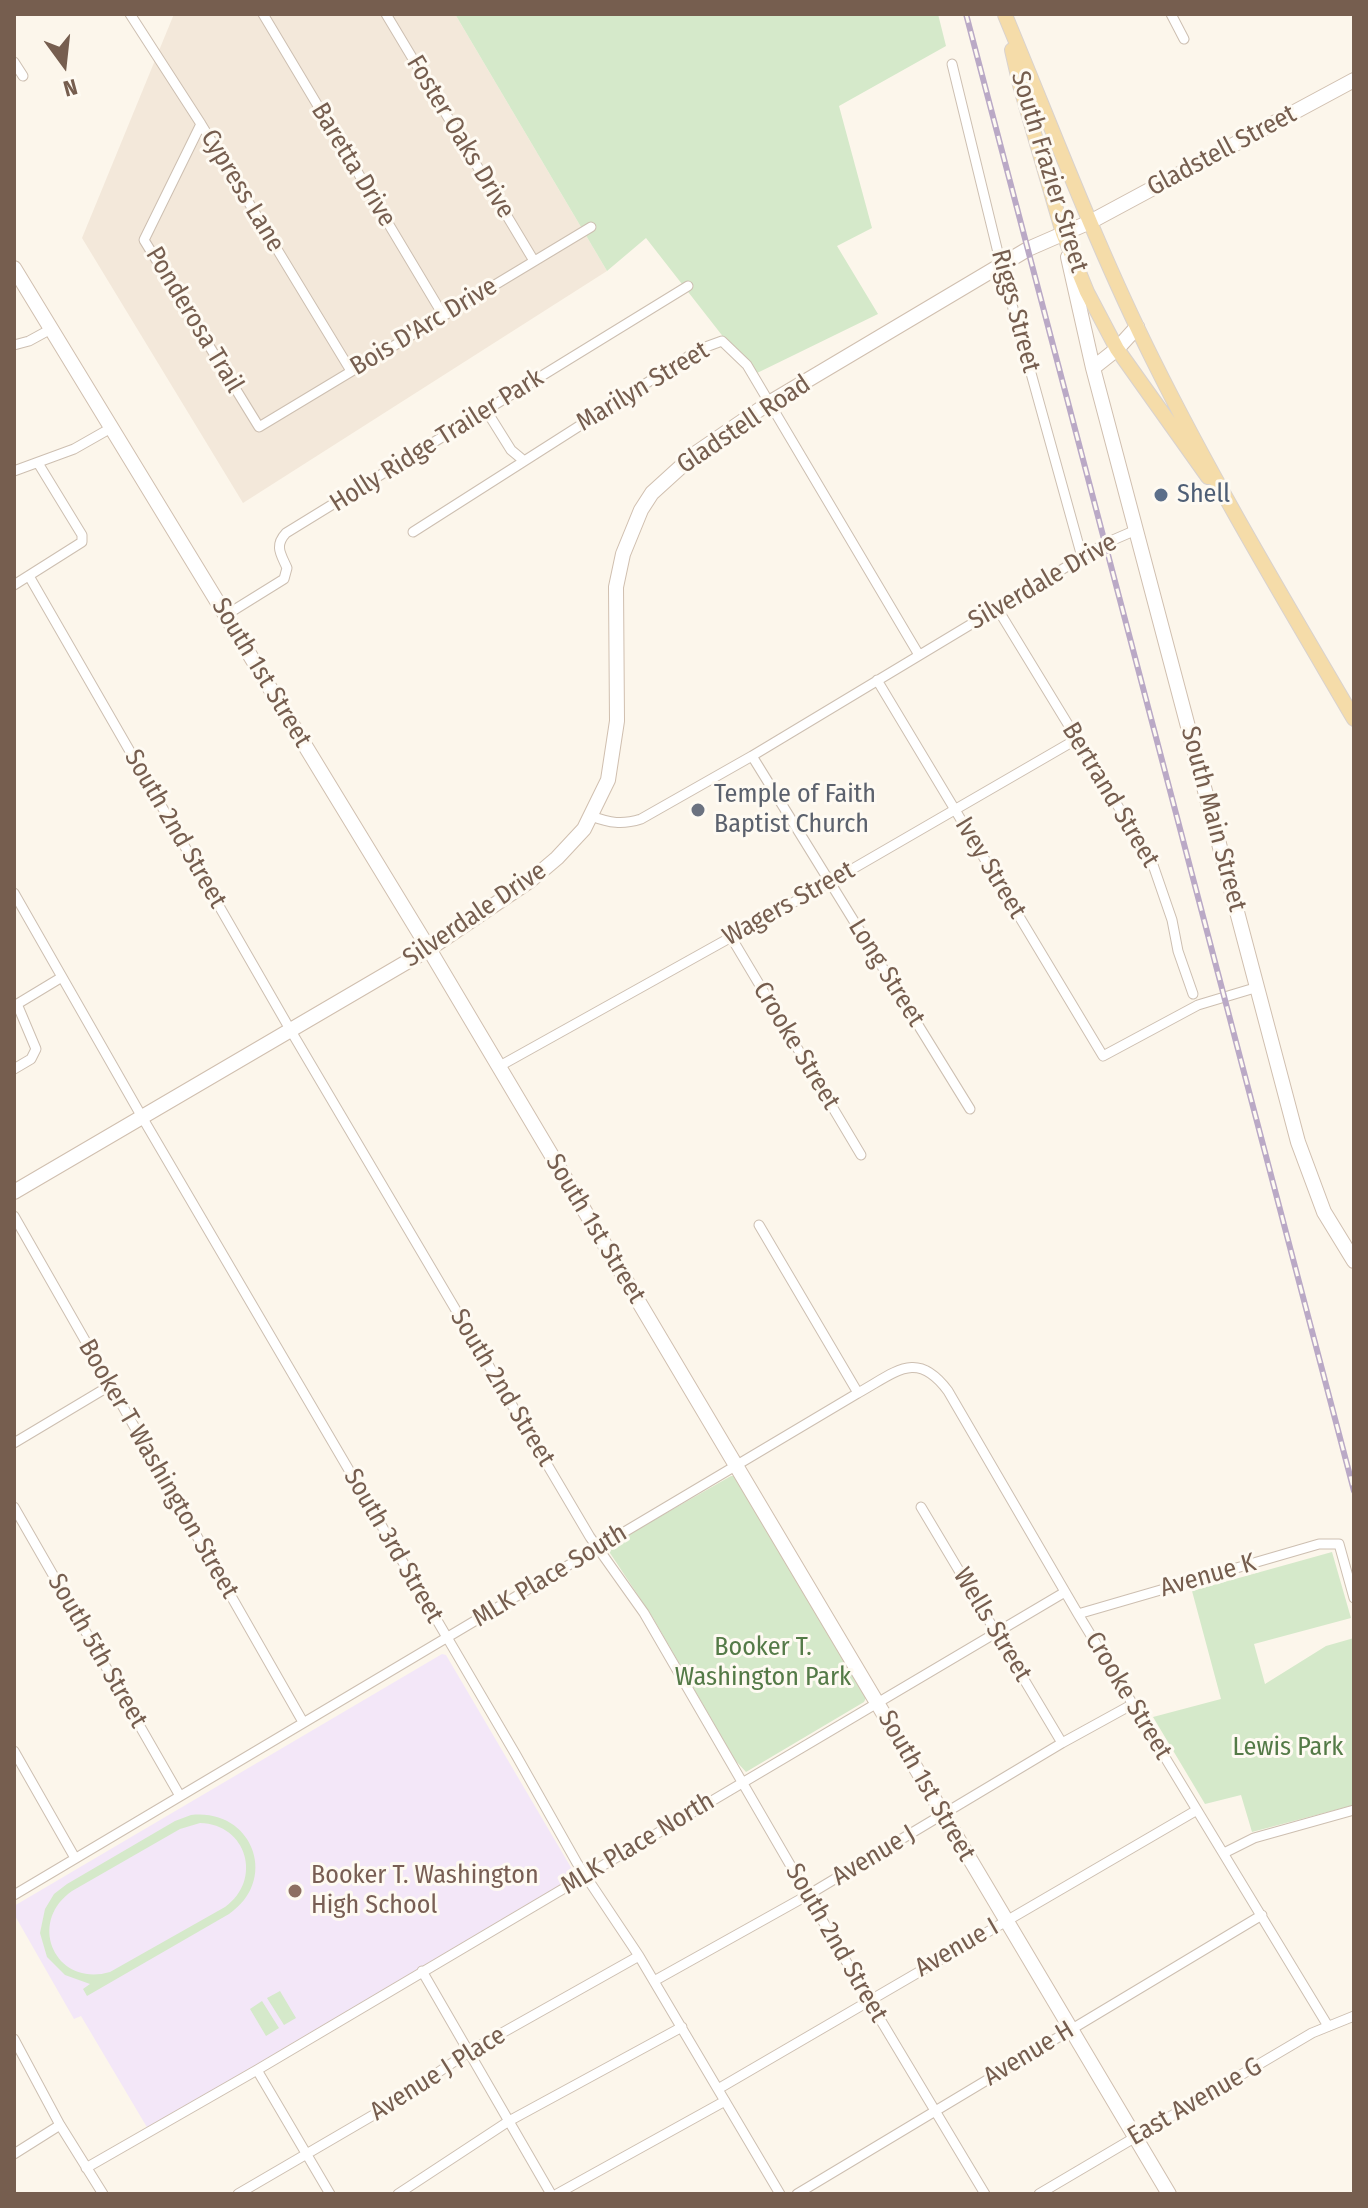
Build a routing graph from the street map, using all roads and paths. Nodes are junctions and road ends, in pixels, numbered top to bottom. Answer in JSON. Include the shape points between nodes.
{"nodes":[{"id":1,"x":130,"y":14,"type":"edge"},
{"id":2,"x":263,"y":14,"type":"edge"},
{"id":3,"x":386,"y":14,"type":"edge"},
{"id":4,"x":1006,"y":14,"type":"edge"},
{"id":5,"x":1171,"y":14,"type":"edge"},
{"id":6,"x":1184,"y":39,"type":"dead end"},
{"id":7,"x":14,"y":62,"type":"edge"},
{"id":8,"x":952,"y":64,"type":"dead end"},
{"id":9,"x":23,"y":76,"type":"dead end"},
{"id":10,"x":1354,"y":80,"type":"edge"},
{"id":11,"x":201,"y":124,"type":"junction"},
{"id":12,"x":1090,"y":222,"type":"junction"},
{"id":13,"x":591,"y":227,"type":"dead end"},
{"id":14,"x":1063,"y":233,"type":"junction"},
{"id":15,"x":534,"y":261,"type":"junction"},
{"id":16,"x":1001,"y":265,"type":"junction"},
{"id":17,"x":14,"y":268,"type":"edge"},
{"id":18,"x":688,"y":286,"type":"dead end"},
{"id":19,"x":443,"y":315,"type":"junction"},
{"id":20,"x":1137,"y":327,"type":"junction"},
{"id":21,"x":51,"y":329,"type":"junction"},
{"id":22,"x":14,"y":345,"type":"edge"},
{"id":23,"x":1117,"y":349,"type":"junction"},
{"id":24,"x":1093,"y":368,"type":"junction"},
{"id":25,"x":351,"y":371,"type":"junction"},
{"id":26,"x":769,"y":403,"type":"junction"},
{"id":27,"x":486,"y":410,"type":"junction"},
{"id":28,"x":259,"y":427,"type":"joint"},
{"id":29,"x":111,"y":428,"type":"junction"},
{"id":30,"x":523,"y":460,"type":"junction"},
{"id":31,"x":38,"y":463,"type":"junction"},
{"id":32,"x":14,"y":471,"type":"edge"},
{"id":33,"x":1241,"y":523,"type":"junction"},
{"id":34,"x":1136,"y":530,"type":"junction"},
{"id":35,"x":413,"y":532,"type":"dead end"},
{"id":36,"x":1082,"y":557,"type":"junction"},
{"id":37,"x":29,"y":576,"type":"junction"},
{"id":38,"x":14,"y":585,"type":"edge"},
{"id":39,"x":997,"y":608,"type":"junction"},
{"id":40,"x":226,"y":615,"type":"junction"},
{"id":41,"x":919,"y":655,"type":"junction"},
{"id":42,"x":877,"y":680,"type":"junction"},
{"id":43,"x":1354,"y":719,"type":"edge"},
{"id":44,"x":1077,"y":739,"type":"junction"},
{"id":45,"x":752,"y":756,"type":"junction"},
{"id":46,"x":954,"y":809,"type":"junction"},
{"id":47,"x":591,"y":816,"type":"junction"},
{"id":48,"x":830,"y":882,"type":"junction"},
{"id":49,"x":14,"y":893,"type":"edge"},
{"id":50,"x":731,"y":937,"type":"junction"},
{"id":51,"x":429,"y":949,"type":"junction"},
{"id":52,"x":62,"y":977,"type":"junction"},
{"id":53,"x":1258,"y":987,"type":"junction"},
{"id":54,"x":1193,"y":994,"type":"dead end"},
{"id":55,"x":16,"y":1005,"type":"edge"},
{"id":56,"x":291,"y":1031,"type":"junction"},
{"id":57,"x":498,"y":1067,"type":"junction"},
{"id":58,"x":14,"y":1069,"type":"edge"},
{"id":59,"x":970,"y":1109,"type":"dead end"},
{"id":60,"x":142,"y":1117,"type":"junction"},
{"id":61,"x":861,"y":1155,"type":"dead end"},
{"id":62,"x":14,"y":1192,"type":"edge"},
{"id":63,"x":14,"y":1216,"type":"edge"},
{"id":64,"x":759,"y":1225,"type":"dead end"},
{"id":65,"x":1354,"y":1261,"type":"edge"},
{"id":66,"x":925,"y":1369,"type":"joint"},
{"id":67,"x":111,"y":1385,"type":"junction"},
{"id":68,"x":858,"y":1393,"type":"junction"},
{"id":69,"x":14,"y":1443,"type":"edge"},
{"id":70,"x":737,"y":1465,"type":"junction"},
{"id":71,"x":14,"y":1507,"type":"edge"},
{"id":72,"x":921,"y":1507,"type":"dead end"},
{"id":73,"x":598,"y":1548,"type":"junction"},
{"id":74,"x":1065,"y":1592,"type":"junction"},
{"id":75,"x":1354,"y":1598,"type":"edge"},
{"id":76,"x":1078,"y":1614,"type":"junction"},
{"id":77,"x":998,"y":1632,"type":"junction"},
{"id":78,"x":446,"y":1638,"type":"junction"},
{"id":79,"x":878,"y":1702,"type":"junction"},
{"id":80,"x":1133,"y":1704,"type":"junction"},
{"id":81,"x":303,"y":1722,"type":"junction"},
{"id":82,"x":1062,"y":1743,"type":"junction"},
{"id":83,"x":14,"y":1751,"type":"edge"},
{"id":84,"x":742,"y":1783,"type":"junction"},
{"id":85,"x":180,"y":1796,"type":"junction"},
{"id":86,"x":1197,"y":1810,"type":"junction"},
{"id":87,"x":1354,"y":1810,"type":"edge"},
{"id":88,"x":942,"y":1815,"type":"junction"},
{"id":89,"x":1224,"y":1853,"type":"junction"},
{"id":90,"x":75,"y":1858,"type":"junction"},
{"id":91,"x":586,"y":1875,"type":"junction"},
{"id":92,"x":14,"y":1895,"type":"edge"},
{"id":93,"x":808,"y":1895,"type":"junction"},
{"id":94,"x":1262,"y":1915,"type":"junction"},
{"id":95,"x":1006,"y":1920,"type":"junction"},
{"id":96,"x":639,"y":1956,"type":"junction"},
{"id":97,"x":422,"y":1971,"type":"junction"},
{"id":98,"x":654,"y":1981,"type":"junction"},
{"id":99,"x":868,"y":1999,"type":"junction"},
{"id":100,"x":1354,"y":2016,"type":"edge"},
{"id":101,"x":1328,"y":2026,"type":"junction"},
{"id":102,"x":682,"y":2027,"type":"junction"},
{"id":103,"x":1071,"y":2029,"type":"junction"},
{"id":104,"x":14,"y":2039,"type":"edge"},
{"id":105,"x":470,"y":2051,"type":"junction"},
{"id":106,"x":257,"y":2070,"type":"junction"},
{"id":107,"x":718,"y":2089,"type":"junction"},
{"id":108,"x":725,"y":2101,"type":"junction"},
{"id":109,"x":935,"y":2111,"type":"junction"},
{"id":110,"x":509,"y":2121,"type":"junction"},
{"id":111,"x":60,"y":2125,"type":"junction"},
{"id":112,"x":1135,"y":2137,"type":"junction"},
{"id":113,"x":307,"y":2153,"type":"junction"},
{"id":114,"x":14,"y":2154,"type":"edge"},
{"id":115,"x":86,"y":2168,"type":"junction"},
{"id":116,"x":103,"y":2194,"type":"edge"},
{"id":117,"x":238,"y":2194,"type":"edge"},
{"id":118,"x":330,"y":2194,"type":"edge"},
{"id":119,"x":398,"y":2194,"type":"edge"},
{"id":120,"x":551,"y":2194,"type":"edge"},
{"id":121,"x":557,"y":2194,"type":"edge"},
{"id":122,"x":780,"y":2194,"type":"edge"},
{"id":123,"x":797,"y":2194,"type":"edge"},
{"id":124,"x":985,"y":2194,"type":"edge"},
{"id":125,"x":1039,"y":2194,"type":"edge"},
{"id":126,"x":1169,"y":2194,"type":"edge"}],
"edges":[{"from":1,"to":11,"type":"street","name":"Cypress Lane"},
{"from":2,"to":19,"type":"street","name":"Baretta Drive"},
{"from":3,"to":15,"type":"street","name":"Foster Oaks Drive"},
{"from":4,"to":12,"type":"main road","name":"South Frazier Street"},
{"from":4,"to":14,"type":"main road","name":"South Frazier Street","via":[[1020,85]]},
{"from":5,"to":6,"type":"street"},
{"from":7,"to":9,"type":"street"},
{"from":8,"to":16,"type":"street","name":"Riggs Street"},
{"from":10,"to":12,"type":"street","name":"Gladstell Street"},
{"from":11,"to":25,"type":"street","name":"Cypress Lane"},
{"from":11,"to":28,"type":"street","name":"Ponderosa Trail","via":[[144,240]]},
{"from":12,"to":14,"type":"street","name":"Gladstell Road"},
{"from":12,"to":20,"type":"main road","name":"South Frazier Street"},
{"from":13,"to":15,"type":"street","name":"Bois D'Arc Drive"},
{"from":14,"to":16,"type":"street","name":"Gladstell Road"},
{"from":14,"to":23,"type":"main road","name":"South Frazier Street"},
{"from":14,"to":24,"type":"street","name":"South Main Street"},
{"from":15,"to":19,"type":"street","name":"Bois D'Arc Drive"},
{"from":16,"to":26,"type":"street","name":"Gladstell Road"},
{"from":16,"to":36,"type":"street","name":"Riggs Street"},
{"from":17,"to":21,"type":"street","name":"South 1st Street"},
{"from":18,"to":27,"type":"street","name":"Holly Ridge Trailer Park"},
{"from":19,"to":25,"type":"street","name":"Bois D'Arc Drive"},
{"from":20,"to":23,"type":"street"},
{"from":20,"to":33,"type":"main road","name":"South Frazier Street"},
{"from":21,"to":22,"type":"street"},
{"from":21,"to":29,"type":"street","name":"South 1st Street"},
{"from":23,"to":24,"type":"street"},
{"from":23,"to":33,"type":"main road","name":"South Frazier Street"},
{"from":24,"to":34,"type":"street","name":"South Main Street"},
{"from":25,"to":28,"type":"street","name":"Bois D'Arc Drive"},
{"from":26,"to":30,"type":"street","name":"Marilyn Street","via":[[747,365],[722,341],[700,349]]},
{"from":26,"to":41,"type":"street","name":"Marilyn Street"},
{"from":26,"to":47,"type":"street","name":"Gladstell Road","via":[[662,481],[641,510],[616,587],[617,721],[608,780]]},
{"from":27,"to":30,"type":"street"},
{"from":27,"to":40,"type":"street","name":"Holly Ridge Trailer Park","via":[[286,533],[278,550],[287,568],[284,579]]},
{"from":29,"to":31,"type":"street"},
{"from":29,"to":40,"type":"street","name":"South 1st Street"},
{"from":30,"to":35,"type":"street","name":"Marilyn Street"},
{"from":31,"to":32,"type":"street"},
{"from":31,"to":37,"type":"street","via":[[83,538],[81,545]]},
{"from":33,"to":43,"type":"main road","name":"South Frazier Street"},
{"from":34,"to":36,"type":"street","name":"Silverdale Drive"},
{"from":34,"to":53,"type":"street","name":"South Main Street"},
{"from":36,"to":39,"type":"street","name":"Silverdale Drive"},
{"from":37,"to":38,"type":"street"},
{"from":37,"to":56,"type":"street","name":"South 2nd Street"},
{"from":39,"to":41,"type":"street","name":"Silverdale Drive"},
{"from":39,"to":44,"type":"street","name":"Bertrand Street"},
{"from":40,"to":51,"type":"street","name":"South 1st Street"},
{"from":41,"to":42,"type":"street","name":"Silverdale Drive"},
{"from":42,"to":45,"type":"street","name":"Silverdale Drive"},
{"from":42,"to":46,"type":"street","name":"Ivey Street"},
{"from":44,"to":46,"type":"street","name":"Wagers Street"},
{"from":44,"to":54,"type":"street","name":"Bertrand Street","via":[[1152,862]]},
{"from":45,"to":47,"type":"street","name":"Silverdale Drive","via":[[641,819],[610,823]]},
{"from":45,"to":48,"type":"street","name":"Long Street"},
{"from":46,"to":48,"type":"street","name":"Wagers Street"},
{"from":46,"to":53,"type":"street","name":"Ivey Street","via":[[1103,1056],[1198,1005]]},
{"from":47,"to":51,"type":"street","name":"Silverdale Drive","via":[[531,880]]},
{"from":48,"to":50,"type":"street","name":"Wagers Street"},
{"from":48,"to":59,"type":"street","name":"Long Street"},
{"from":49,"to":52,"type":"street","name":"South 3rd Street"},
{"from":50,"to":57,"type":"street","name":"Wagers Street"},
{"from":50,"to":61,"type":"street","name":"Crooke Street"},
{"from":51,"to":56,"type":"street","name":"Silverdale Drive"},
{"from":51,"to":57,"type":"street","name":"South 1st Street"},
{"from":52,"to":55,"type":"street"},
{"from":52,"to":60,"type":"street","name":"South 3rd Street"},
{"from":53,"to":65,"type":"street","name":"South Main Street","via":[[1298,1142],[1324,1212]]},
{"from":55,"to":58,"type":"street","via":[[36,1049],[31,1059]]},
{"from":56,"to":60,"type":"street","name":"Silverdale Drive"},
{"from":56,"to":73,"type":"street","name":"South 2nd Street"},
{"from":57,"to":70,"type":"street","name":"South 1st Street"},
{"from":60,"to":62,"type":"street","name":"Silverdale Drive"},
{"from":60,"to":78,"type":"street","name":"South 3rd Street"},
{"from":63,"to":67,"type":"street","name":"Booker T Washington Street"},
{"from":64,"to":68,"type":"street"},
{"from":66,"to":68,"type":"street","name":"MLK Place South","via":[[896,1372]]},
{"from":66,"to":74,"type":"street","name":"Crooke Street","via":[[948,1391]]},
{"from":67,"to":69,"type":"street"},
{"from":67,"to":81,"type":"street","name":"Booker T Washington Street"},
{"from":68,"to":70,"type":"street","name":"MLK Place South"},
{"from":70,"to":73,"type":"street","name":"MLK Place South"},
{"from":70,"to":79,"type":"street","name":"South 1st Street"},
{"from":71,"to":85,"type":"street","name":"South 5th Street"},
{"from":72,"to":77,"type":"street","name":"Wells Street"},
{"from":73,"to":78,"type":"street","name":"MLK Place South"},
{"from":73,"to":84,"type":"street","name":"South 2nd Street","via":[[644,1613]]},
{"from":74,"to":76,"type":"street","name":"Crooke Street"},
{"from":74,"to":77,"type":"street","name":"MLK Place North"},
{"from":75,"to":76,"type":"street","name":"Avenue K","via":[[1339,1544],[1319,1544]]},
{"from":76,"to":80,"type":"street","name":"Crooke Street"},
{"from":77,"to":79,"type":"street","name":"MLK Place North"},
{"from":77,"to":82,"type":"street","name":"Wells Street"},
{"from":78,"to":81,"type":"street","name":"MLK Place South"},
{"from":78,"to":91,"type":"street","name":"South 3rd Street"},
{"from":79,"to":84,"type":"street","name":"MLK Place North"},
{"from":79,"to":88,"type":"street","name":"South 1st Street"},
{"from":80,"to":82,"type":"street","name":"Avenue J"},
{"from":80,"to":86,"type":"street","name":"Crooke Street"},
{"from":81,"to":85,"type":"street","name":"MLK Place South"},
{"from":82,"to":88,"type":"street","name":"Avenue J"},
{"from":83,"to":90,"type":"street"},
{"from":84,"to":91,"type":"street","name":"MLK Place North"},
{"from":84,"to":93,"type":"street","name":"South 2nd Street"},
{"from":85,"to":90,"type":"street","name":"MLK Place South"},
{"from":86,"to":89,"type":"street","name":"Crooke Street"},
{"from":86,"to":95,"type":"street","name":"Avenue I"},
{"from":87,"to":89,"type":"street","via":[[1254,1838]]},
{"from":88,"to":93,"type":"street","name":"Avenue J"},
{"from":88,"to":95,"type":"street","name":"South 1st Street"},
{"from":89,"to":94,"type":"street","name":"Crooke Street"},
{"from":90,"to":92,"type":"street","name":"MLK Place South"},
{"from":91,"to":96,"type":"street","name":"South 3rd Street"},
{"from":91,"to":97,"type":"street","name":"MLK Place North"},
{"from":93,"to":98,"type":"street","name":"Avenue J"},
{"from":93,"to":99,"type":"street","name":"South 2nd Street"},
{"from":94,"to":101,"type":"street","name":"Crooke Street"},
{"from":94,"to":103,"type":"street","name":"Avenue H"},
{"from":95,"to":99,"type":"street","name":"Avenue I"},
{"from":95,"to":103,"type":"street","name":"South 1st Street"},
{"from":96,"to":98,"type":"street","name":"South 3rd Street"},
{"from":96,"to":105,"type":"street","name":"Avenue J Place"},
{"from":97,"to":105,"type":"street"},
{"from":97,"to":106,"type":"street","name":"MLK Place North"},
{"from":98,"to":102,"type":"street","name":"South 3rd Street"},
{"from":99,"to":107,"type":"street","name":"Avenue I"},
{"from":99,"to":109,"type":"street","name":"South 2nd Street"},
{"from":100,"to":101,"type":"street","name":"East Avenue G"},
{"from":101,"to":112,"type":"street","name":"East Avenue G"},
{"from":102,"to":107,"type":"street","name":"South 3rd Street"},
{"from":102,"to":110,"type":"street"},
{"from":103,"to":109,"type":"street","name":"Avenue H"},
{"from":103,"to":112,"type":"street","name":"South 1st Street"},
{"from":104,"to":111,"type":"street"},
{"from":105,"to":110,"type":"street"},
{"from":105,"to":113,"type":"street","name":"Avenue J Place"},
{"from":106,"to":113,"type":"street"},
{"from":106,"to":115,"type":"street","name":"MLK Place North"},
{"from":107,"to":108,"type":"street","name":"South 3rd Street"},
{"from":108,"to":121,"type":"street"},
{"from":108,"to":122,"type":"street","name":"South 3rd Street"},
{"from":109,"to":123,"type":"street","name":"Avenue H"},
{"from":109,"to":124,"type":"street","name":"South 2nd Street"},
{"from":110,"to":119,"type":"street"},
{"from":110,"to":120,"type":"street"},
{"from":111,"to":114,"type":"street"},
{"from":111,"to":115,"type":"street"},
{"from":112,"to":125,"type":"street","name":"East Avenue G"},
{"from":112,"to":126,"type":"street","name":"South 1st Street"},
{"from":113,"to":117,"type":"street","name":"Avenue J Place"},
{"from":113,"to":118,"type":"street"},
{"from":115,"to":116,"type":"street"}]}
